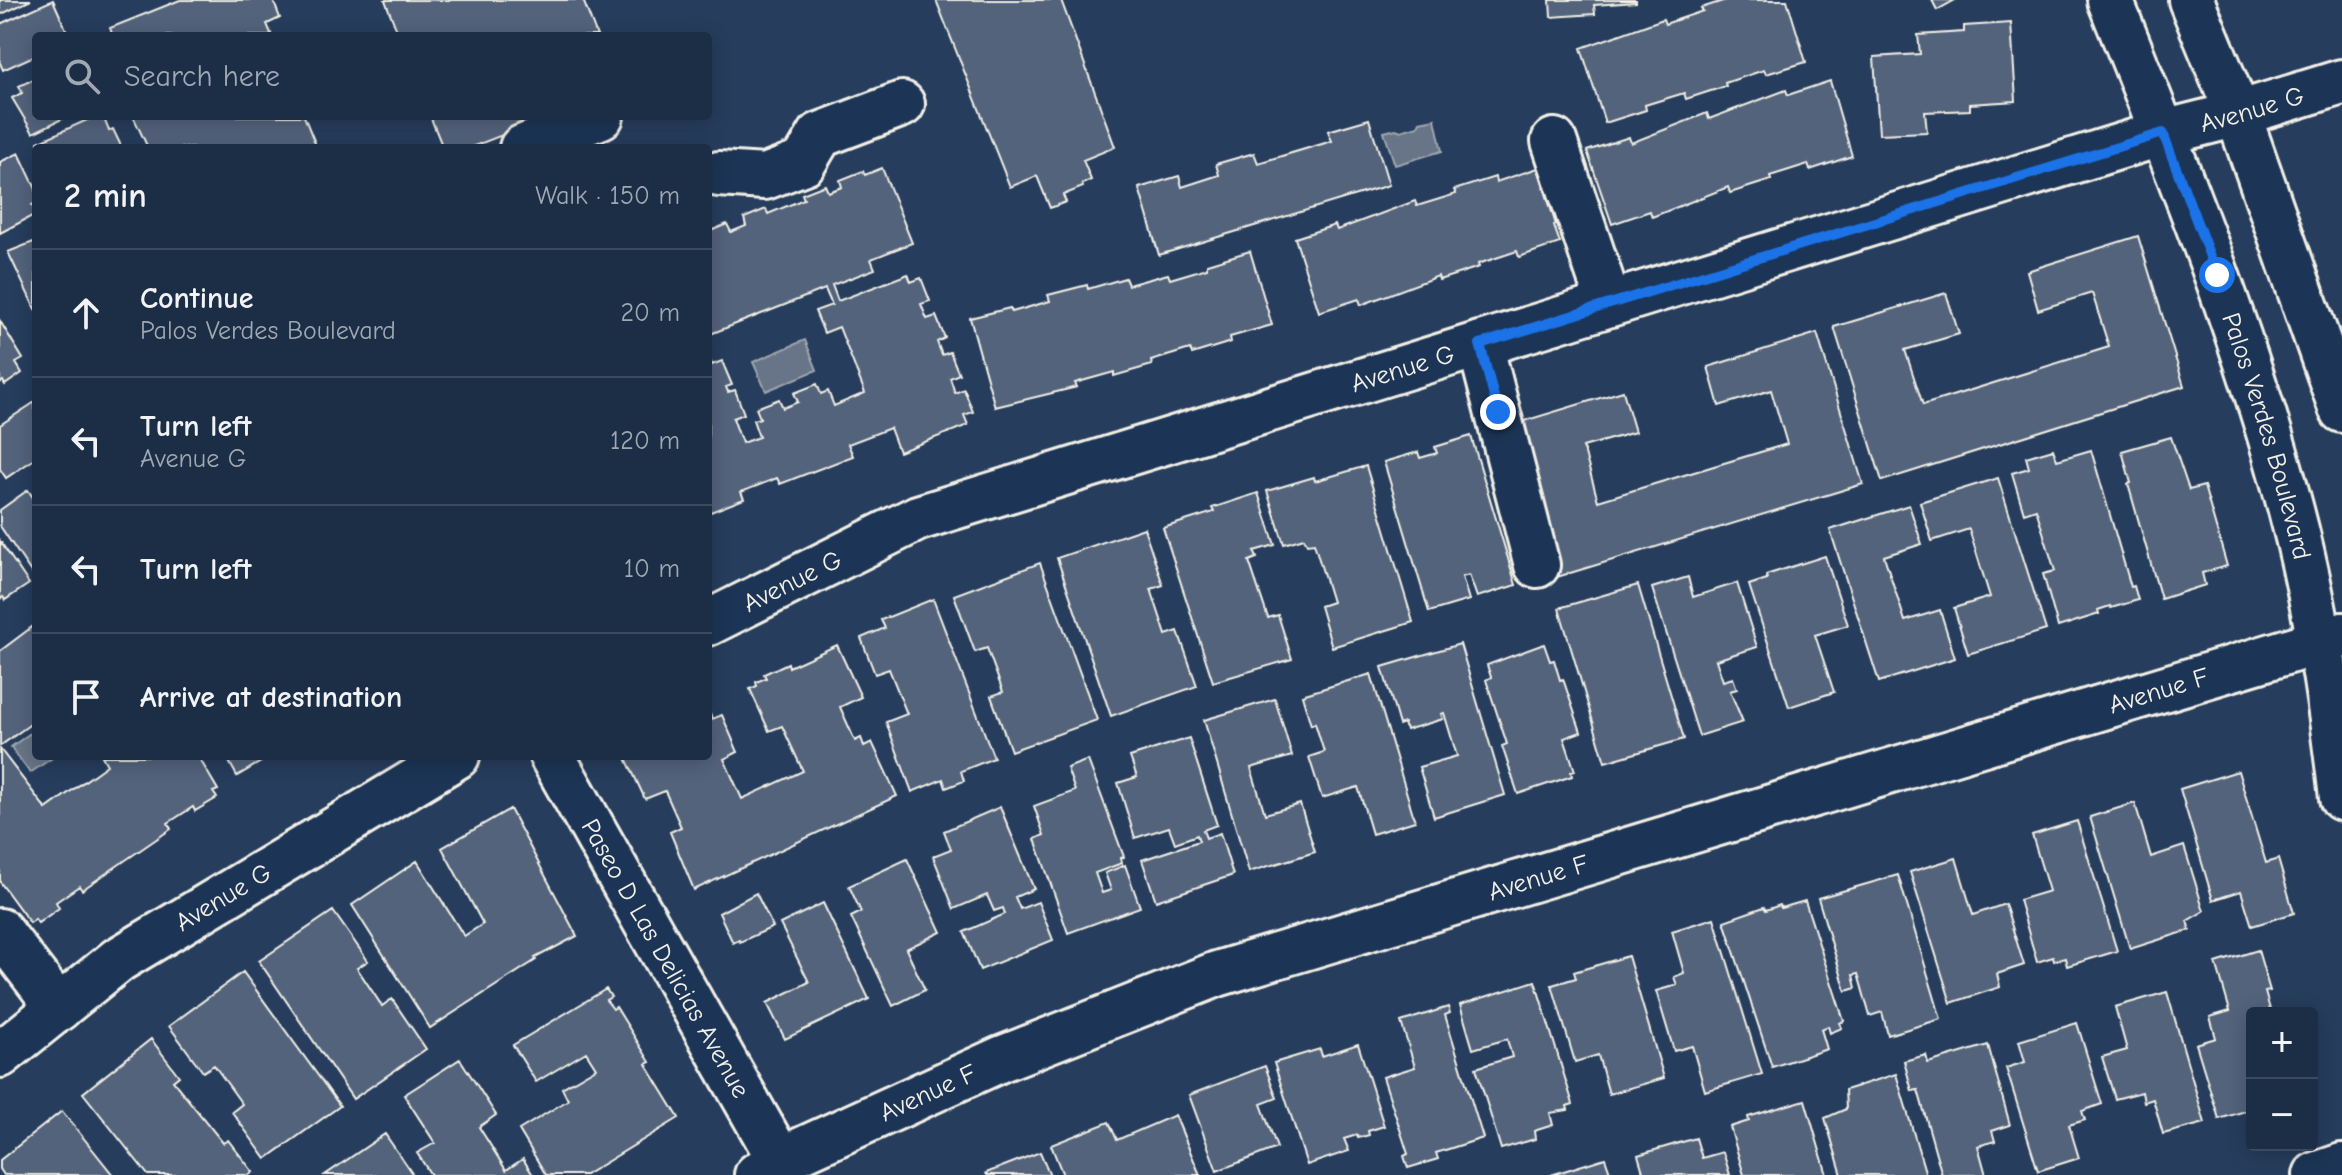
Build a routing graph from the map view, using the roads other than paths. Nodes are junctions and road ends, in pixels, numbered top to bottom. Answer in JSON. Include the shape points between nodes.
{"nodes":[{"id":1,"x":2110,"y":0,"type":"edge"},
{"id":2,"x":2191,"y":0,"type":"edge"},
{"id":3,"x":2342,"y":82,"type":"edge"},
{"id":4,"x":902,"y":104,"type":"dead end"},
{"id":5,"x":2238,"y":114,"type":"junction"},
{"id":6,"x":591,"y":120,"type":"edge"},
{"id":7,"x":2163,"y":133,"type":"junction"},
{"id":8,"x":1554,"y":141,"type":"dead end"},
{"id":9,"x":532,"y":144,"type":"edge"},
{"id":10,"x":712,"y":156,"type":"edge"},
{"id":11,"x":1609,"y":304,"type":"junction"},
{"id":12,"x":1480,"y":344,"type":"junction"},
{"id":13,"x":2342,"y":410,"type":"edge"},
{"id":14,"x":1537,"y":565,"type":"dead end"},
{"id":15,"x":712,"y":621,"type":"edge"},
{"id":16,"x":2331,"y":638,"type":"edge"},
{"id":17,"x":450,"y":760,"type":"edge"},
{"id":18,"x":554,"y":760,"type":"edge"},
{"id":19,"x":2342,"y":798,"type":"edge"},
{"id":20,"x":0,"y":931,"type":"edge"},
{"id":21,"x":59,"y":1008,"type":"junction"},
{"id":22,"x":0,"y":1055,"type":"edge"},
{"id":23,"x":2342,"y":1166,"type":"edge"},
{"id":24,"x":769,"y":1168,"type":"edge"},
{"id":25,"x":2316,"y":1175,"type":"edge"}],
"edges":[{"from":1,"to":7,"type":"street","name":"Palos Verdes Boulevard"},
{"from":2,"to":5,"type":"street"},
{"from":3,"to":5,"type":"street","name":"Avenue G"},
{"from":4,"to":10,"type":"street","via":[[820,135],[804,162],[765,177]]},
{"from":5,"to":7,"type":"street","name":"Avenue G"},
{"from":5,"to":13,"type":"street"},
{"from":6,"to":9,"type":"street"},
{"from":7,"to":11,"type":"street","name":"Avenue G"},
{"from":7,"to":16,"type":"street","name":"Palos Verdes Boulevard","via":[[2256,388]]},
{"from":8,"to":11,"type":"street"},
{"from":11,"to":12,"type":"street","name":"Avenue G"},
{"from":12,"to":14,"type":"street"},
{"from":12,"to":15,"type":"street","name":"Avenue G","via":[[918,518]]},
{"from":16,"to":19,"type":"street","name":"Palos Verdes Boulevard"},
{"from":16,"to":24,"type":"street","name":"Avenue F","via":[[1217,974],[1001,1059]]},
{"from":17,"to":21,"type":"street","name":"Avenue G","via":[[118,960]]},
{"from":18,"to":24,"type":"street","name":"Paseo D Las Delicias Avenue"},
{"from":20,"to":21,"type":"street"},
{"from":21,"to":22,"type":"street","name":"Avenue G"},
{"from":23,"to":25,"type":"street"}]}
